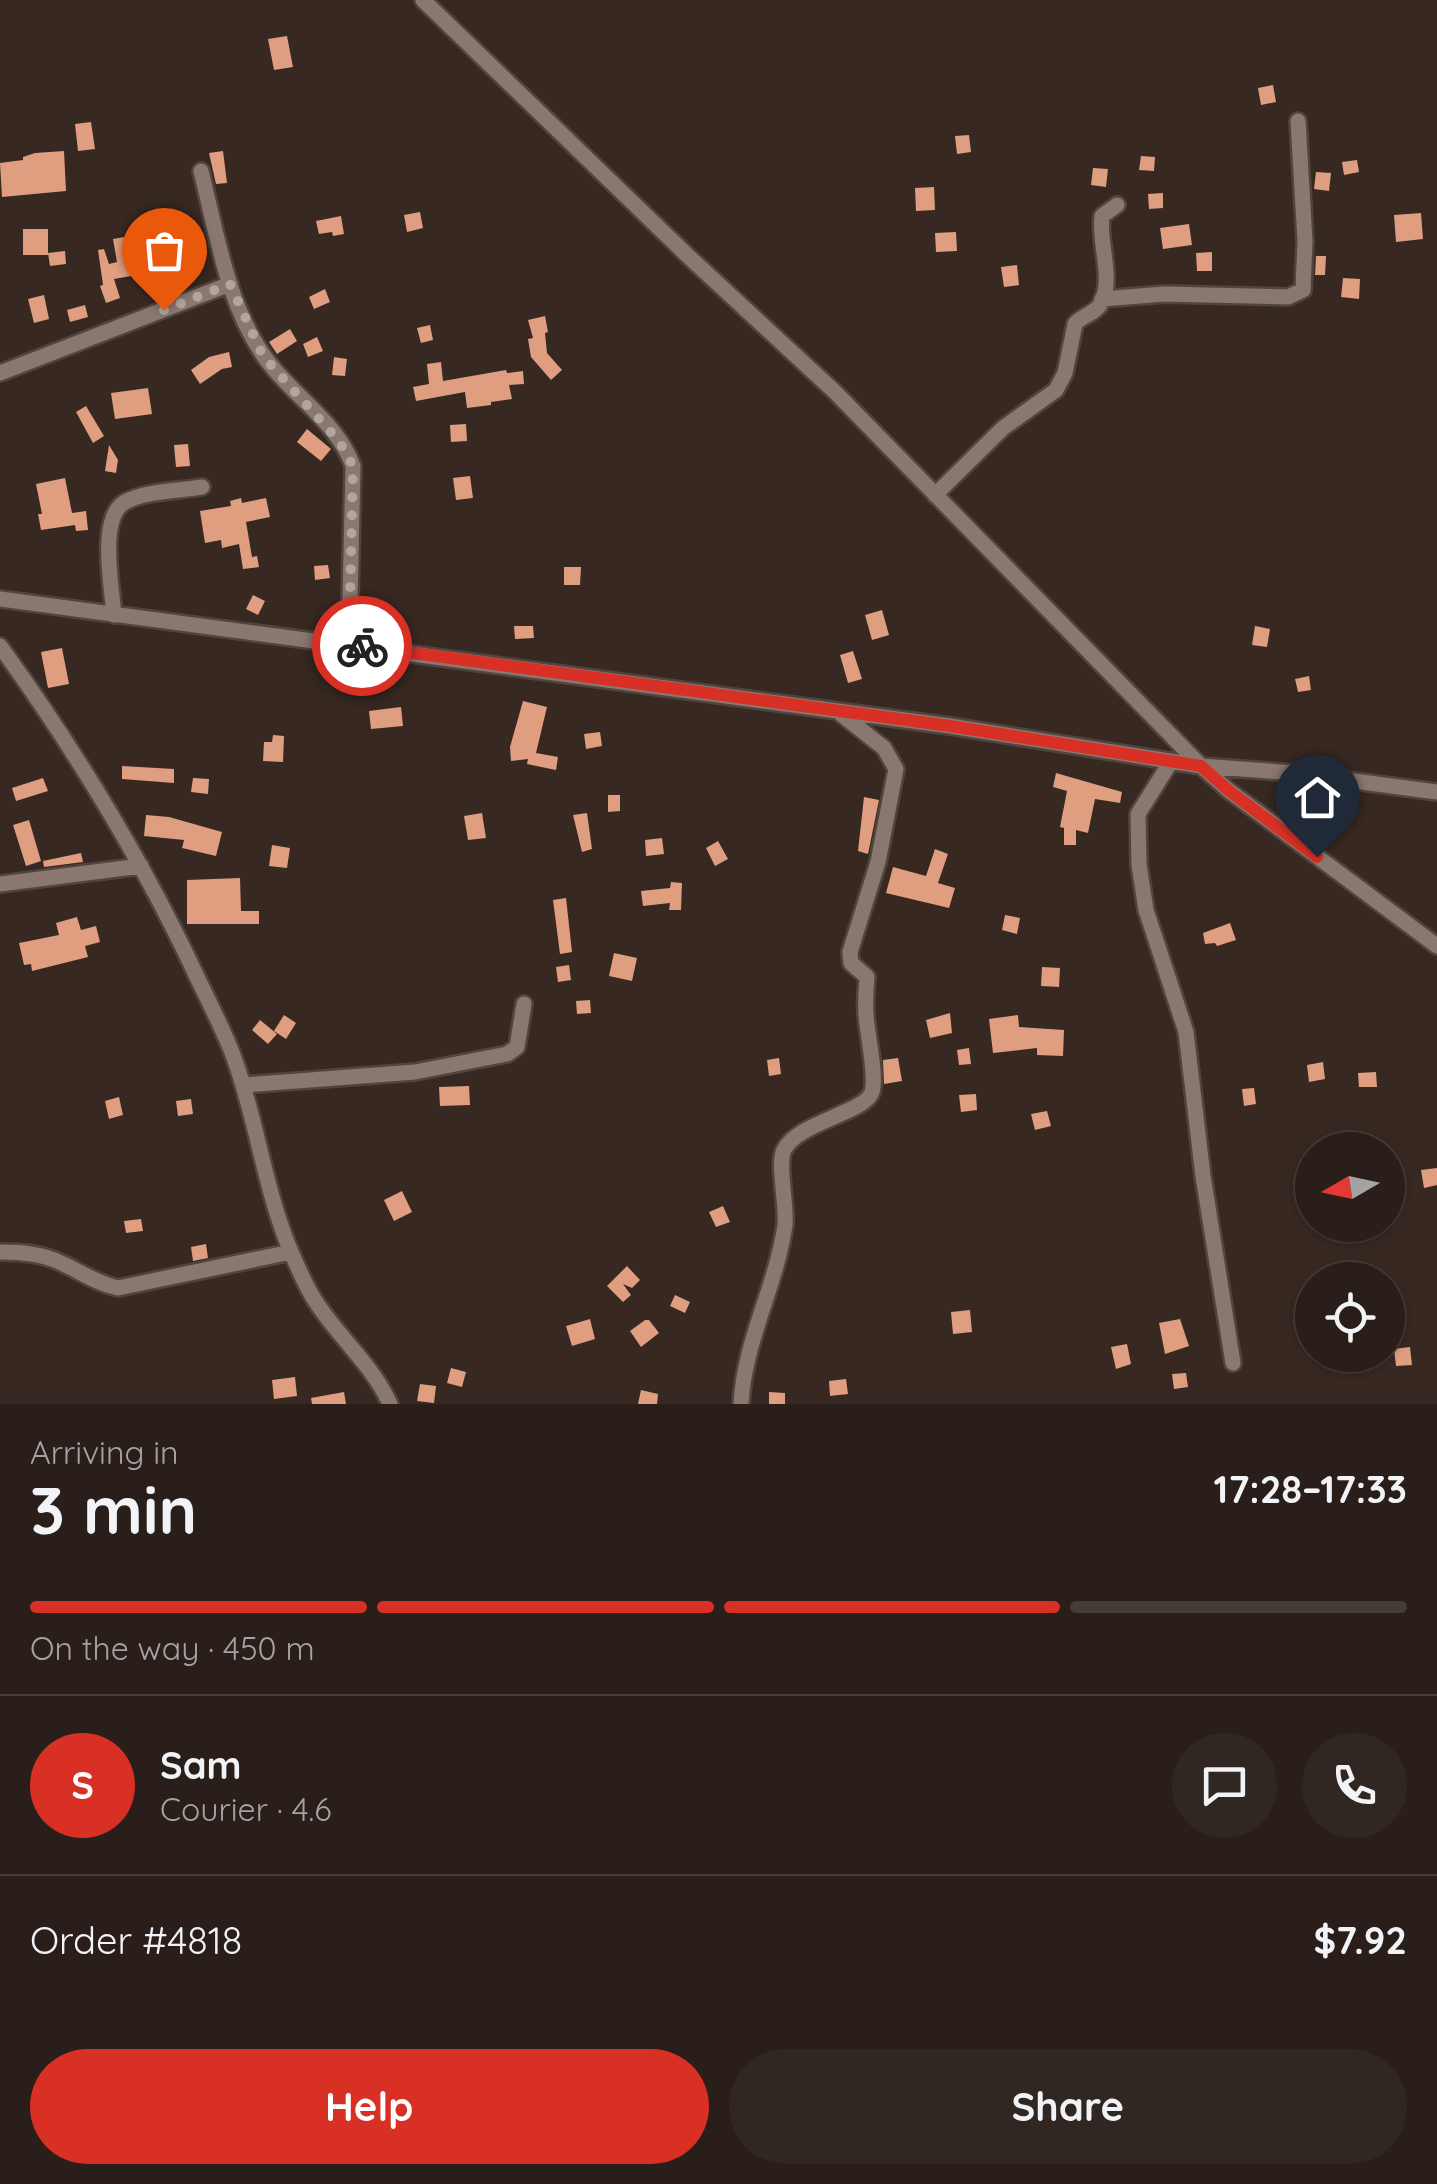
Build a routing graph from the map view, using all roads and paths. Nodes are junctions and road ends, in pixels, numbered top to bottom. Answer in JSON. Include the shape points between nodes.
{"nodes":[{"id":1,"x":424,"y":0,"type":"edge"},
{"id":2,"x":1298,"y":121,"type":"dead end"},
{"id":3,"x":201,"y":171,"type":"dead end"},
{"id":4,"x":1117,"y":205,"type":"dead end"},
{"id":5,"x":230,"y":284,"type":"junction"},
{"id":6,"x":1102,"y":299,"type":"junction"},
{"id":7,"x":0,"y":373,"type":"edge"},
{"id":8,"x":202,"y":487,"type":"dead end"},
{"id":9,"x":935,"y":495,"type":"junction"},
{"id":10,"x":1,"y":597,"type":"edge"},
{"id":11,"x":114,"y":615,"type":"junction"},
{"id":12,"x":349,"y":644,"type":"junction"},
{"id":13,"x":0,"y":646,"type":"edge"},
{"id":14,"x":838,"y":712,"type":"junction"},
{"id":15,"x":1170,"y":763,"type":"junction"},
{"id":16,"x":1201,"y":766,"type":"junction"},
{"id":17,"x":1437,"y":792,"type":"edge"},
{"id":18,"x":142,"y":866,"type":"junction"},
{"id":19,"x":0,"y":884,"type":"edge"},
{"id":20,"x":1437,"y":946,"type":"edge"},
{"id":21,"x":524,"y":1004,"type":"dead end"},
{"id":22,"x":244,"y":1085,"type":"junction"},
{"id":23,"x":0,"y":1252,"type":"edge"},
{"id":24,"x":291,"y":1252,"type":"junction"},
{"id":25,"x":1232,"y":1363,"type":"dead end"},
{"id":26,"x":390,"y":1404,"type":"edge"},
{"id":27,"x":741,"y":1404,"type":"edge"}],
"edges":[{"from":1,"to":9,"type":"street"},
{"from":2,"to":6,"type":"street","via":[[1303,290],[1288,297]]},
{"from":3,"to":5,"type":"street"},
{"from":4,"to":6,"type":"street","via":[[1102,216]]},
{"from":5,"to":7,"type":"street"},
{"from":5,"to":12,"type":"street","via":[[263,356],[353,466]]},
{"from":6,"to":9,"type":"street","via":[[1074,324],[1056,390],[1004,428]]},
{"from":8,"to":11,"type":"street","via":[[124,502],[114,512],[108,540]]},
{"from":9,"to":16,"type":"street"},
{"from":10,"to":11,"type":"street"},
{"from":11,"to":12,"type":"street"},
{"from":12,"to":14,"type":"street"},
{"from":13,"to":18,"type":"street"},
{"from":14,"to":15,"type":"street"},
{"from":14,"to":27,"type":"street","via":[[884,748],[896,769],[878,862],[850,952],[851,964],[867,976],[873,1087],[866,1100],[784,1148],[782,1244],[746,1358]]},
{"from":15,"to":16,"type":"street"},
{"from":15,"to":25,"type":"street","via":[[1138,814],[1139,865],[1146,910],[1186,1032]]},
{"from":16,"to":17,"type":"street"},
{"from":16,"to":20,"type":"street"},
{"from":18,"to":19,"type":"street"},
{"from":18,"to":22,"type":"street"},
{"from":21,"to":22,"type":"street","via":[[517,1047],[507,1054],[415,1072]]},
{"from":22,"to":24,"type":"street"},
{"from":23,"to":24,"type":"street","via":[[54,1259],[118,1288]]},
{"from":24,"to":26,"type":"street","via":[[315,1300]]}]}
